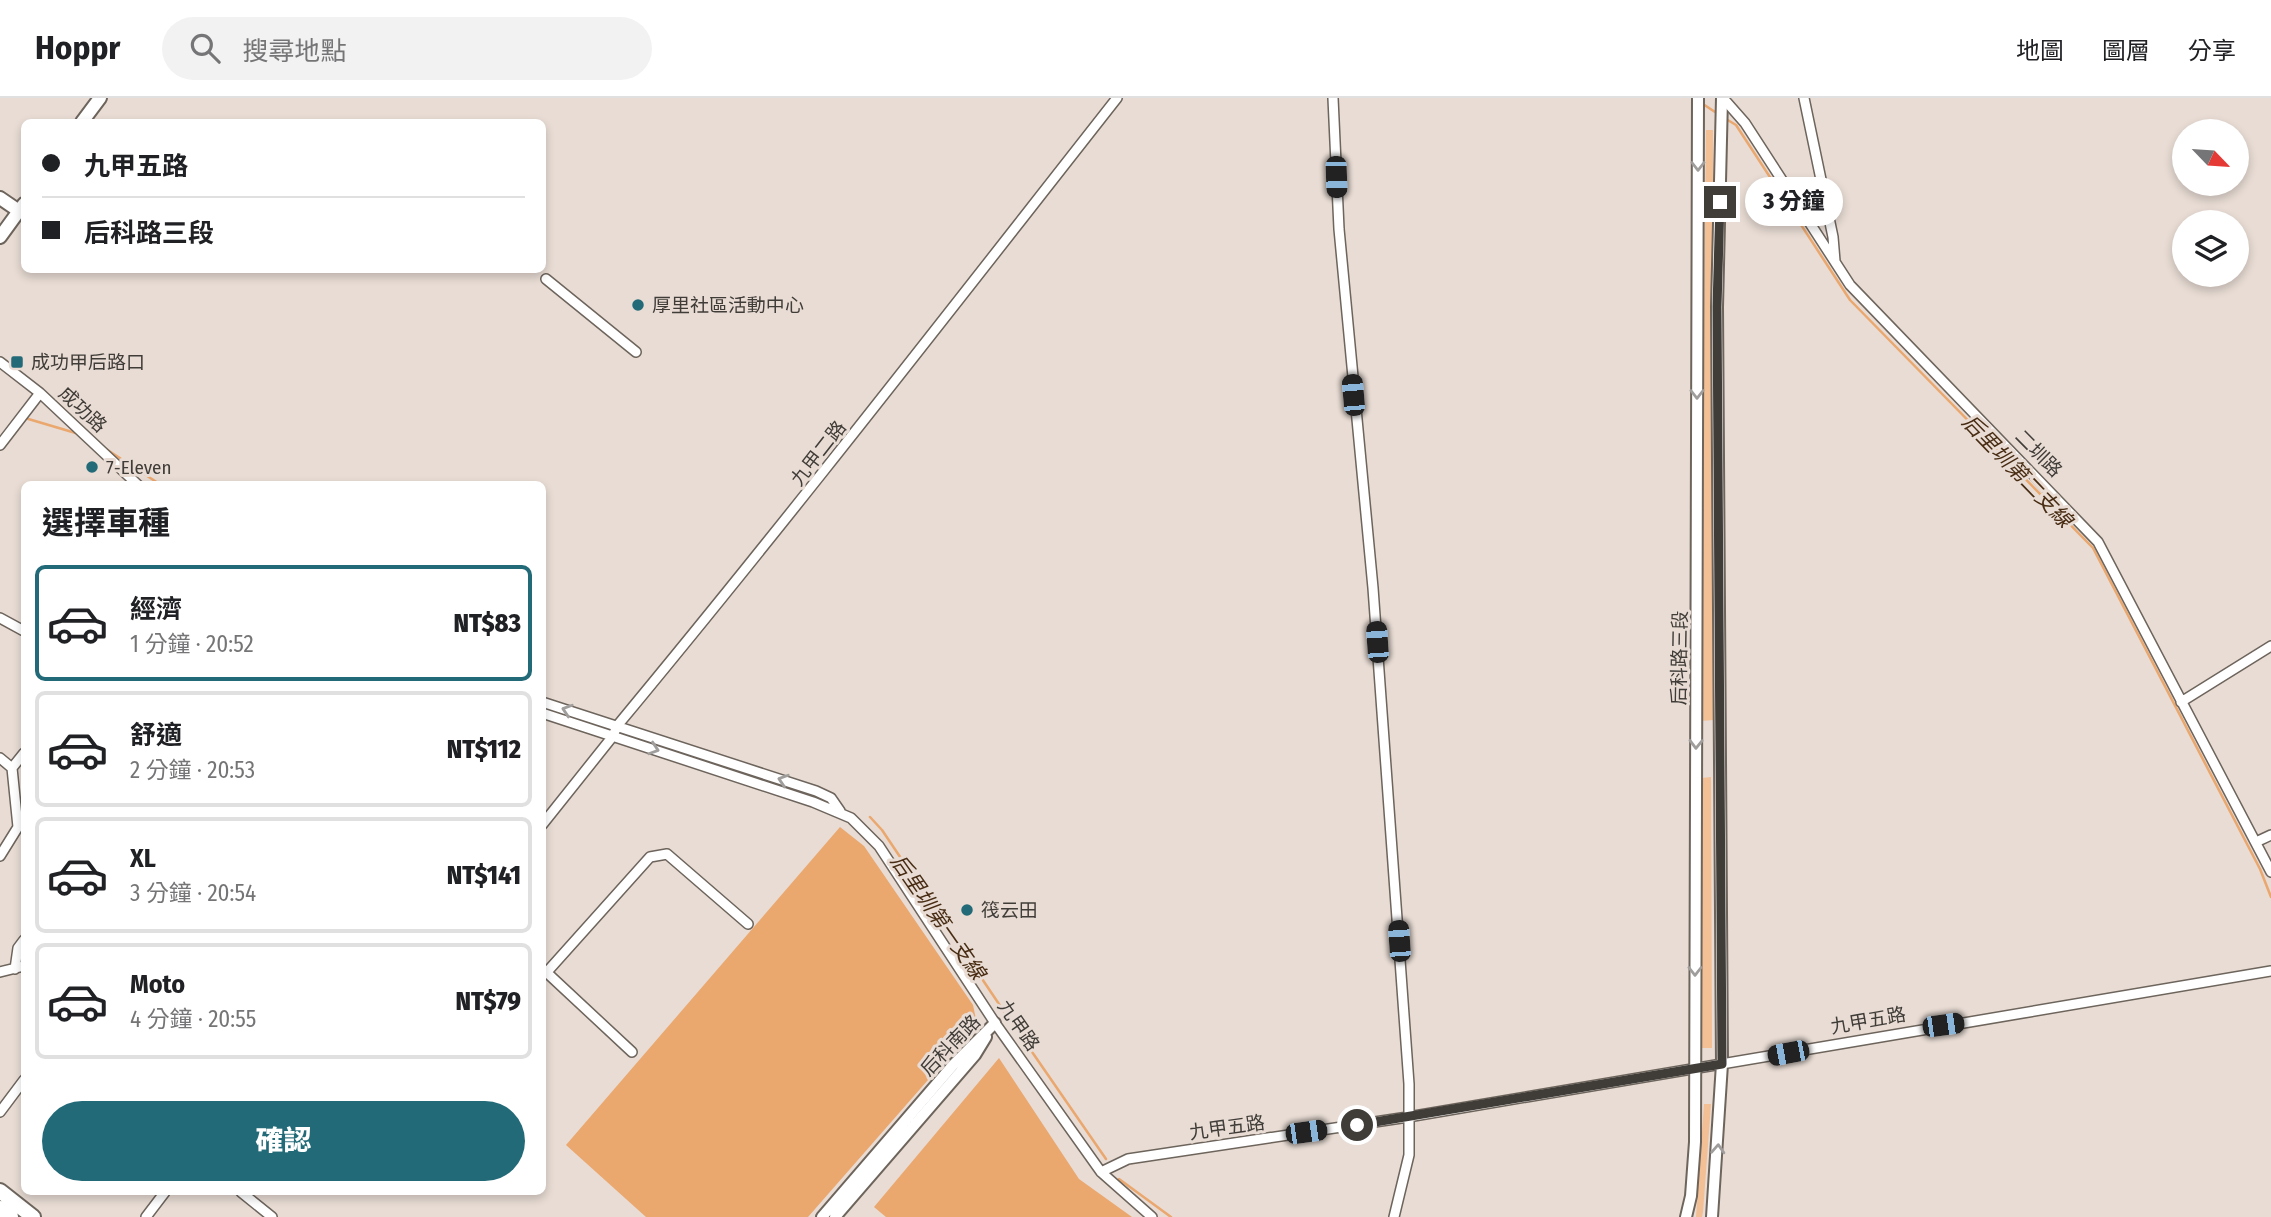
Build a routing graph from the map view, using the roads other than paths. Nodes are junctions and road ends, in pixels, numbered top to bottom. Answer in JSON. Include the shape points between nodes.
{"nodes":[{"id":1,"x":100,"y":98,"type":"edge"},
{"id":2,"x":1117,"y":98,"type":"edge"},
{"id":3,"x":1333,"y":98,"type":"edge"},
{"id":4,"x":1698,"y":98,"type":"edge"},
{"id":5,"x":1723,"y":98,"type":"edge"},
{"id":6,"x":1804,"y":98,"type":"edge"},
{"id":7,"x":84,"y":119,"type":"edge"},
{"id":8,"x":0,"y":198,"type":"edge"},
{"id":9,"x":21,"y":207,"type":"edge"},
{"id":10,"x":21,"y":208,"type":"edge"},
{"id":11,"x":0,"y":237,"type":"edge"},
{"id":12,"x":1835,"y":261,"type":"junction"},
{"id":13,"x":545,"y":279,"type":"dead end"},
{"id":14,"x":636,"y":352,"type":"dead end"},
{"id":15,"x":0,"y":362,"type":"edge"},
{"id":16,"x":40,"y":393,"type":"junction"},
{"id":17,"x":0,"y":445,"type":"edge"},
{"id":18,"x":134,"y":481,"type":"edge"},
{"id":19,"x":0,"y":618,"type":"edge"},
{"id":20,"x":21,"y":629,"type":"edge"},
{"id":21,"x":2271,"y":646,"type":"edge"},
{"id":22,"x":2181,"y":702,"type":"junction"},
{"id":23,"x":546,"y":703,"type":"edge"},
{"id":24,"x":546,"y":714,"type":"edge"},
{"id":25,"x":617,"y":726,"type":"junction"},
{"id":26,"x":613,"y":736,"type":"junction"},
{"id":27,"x":21,"y":757,"type":"edge"},
{"id":28,"x":0,"y":758,"type":"edge"},
{"id":29,"x":12,"y":768,"type":"junction"},
{"id":30,"x":841,"y":812,"type":"junction"},
{"id":31,"x":546,"y":820,"type":"edge"},
{"id":32,"x":2271,"y":835,"type":"edge"},
{"id":33,"x":2256,"y":842,"type":"junction"},
{"id":34,"x":0,"y":856,"type":"edge"},
{"id":35,"x":2271,"y":872,"type":"edge"},
{"id":36,"x":748,"y":924,"type":"dead end"},
{"id":37,"x":21,"y":944,"type":"edge"},
{"id":38,"x":20,"y":968,"type":"edge"},
{"id":39,"x":546,"y":970,"type":"edge"},
{"id":40,"x":2271,"y":971,"type":"edge"},
{"id":41,"x":0,"y":972,"type":"edge"},
{"id":42,"x":546,"y":972,"type":"edge"},
{"id":43,"x":995,"y":1023,"type":"junction"},
{"id":44,"x":632,"y":1052,"type":"dead end"},
{"id":45,"x":1722,"y":1064,"type":"junction"},
{"id":46,"x":1695,"y":1068,"type":"junction"},
{"id":47,"x":21,"y":1084,"type":"edge"},
{"id":48,"x":0,"y":1112,"type":"edge"},
{"id":49,"x":1409,"y":1117,"type":"junction"},
{"id":50,"x":1101,"y":1172,"type":"junction"},
{"id":51,"x":0,"y":1191,"type":"edge"},
{"id":52,"x":163,"y":1195,"type":"edge"},
{"id":53,"x":245,"y":1195,"type":"edge"},
{"id":54,"x":0,"y":1208,"type":"edge"},
{"id":55,"x":11,"y":1217,"type":"edge"},
{"id":56,"x":33,"y":1217,"type":"edge"},
{"id":57,"x":146,"y":1217,"type":"edge"},
{"id":58,"x":272,"y":1217,"type":"edge"},
{"id":59,"x":822,"y":1217,"type":"edge"},
{"id":60,"x":835,"y":1217,"type":"edge"},
{"id":61,"x":1152,"y":1217,"type":"edge"},
{"id":62,"x":1394,"y":1217,"type":"edge"},
{"id":63,"x":1686,"y":1217,"type":"edge"},
{"id":64,"x":1712,"y":1217,"type":"edge"}],
"edges":[{"from":1,"to":7,"type":"main road"},
{"from":2,"to":25,"type":"street","name":"九甲二路","via":[[790,517]]},
{"from":3,"to":49,"type":"street","via":[[1339,229],[1373,588],[1406,1022]]},
{"from":4,"to":46,"type":"street","name":"后科路三段","one_way":true},
{"from":5,"to":12,"type":"street","name":"二圳路","via":[[1745,123]]},
{"from":5,"to":45,"type":"street","name":"后科路三段","via":[[1717,307]]},
{"from":6,"to":12,"type":"street"},
{"from":8,"to":9,"type":"main road"},
{"from":10,"to":11,"type":"main road"},
{"from":12,"to":22,"type":"street","name":"二圳路","via":[[1875,313],[2098,542]]},
{"from":13,"to":14,"type":"street"},
{"from":15,"to":16,"type":"street","name":"成功路"},
{"from":16,"to":17,"type":"street"},
{"from":16,"to":18,"type":"street","name":"成功路"},
{"from":19,"to":20,"type":"street"},
{"from":21,"to":22,"type":"street"},
{"from":22,"to":33,"type":"street","name":"二圳路"},
{"from":25,"to":23,"type":"street","name":"九甲路","one_way":true},
{"from":24,"to":26,"type":"street","name":"九甲路"},
{"from":25,"to":26,"type":"street","name":"九甲二路"},
{"from":30,"to":25,"type":"street","name":"九甲路","one_way":true,"via":[[831,798],[816,791]]},
{"from":26,"to":30,"type":"street","name":"九甲路","one_way":true},
{"from":26,"to":31,"type":"street","name":"九甲二路"},
{"from":27,"to":29,"type":"street"},
{"from":28,"to":29,"type":"street"},
{"from":29,"to":34,"type":"street","via":[[18,827]]},
{"from":30,"to":43,"type":"street","name":"九甲路","via":[[879,846]]},
{"from":32,"to":33,"type":"street"},
{"from":33,"to":35,"type":"street","name":"二圳路"},
{"from":36,"to":39,"type":"street","via":[[667,854],[650,858]]},
{"from":37,"to":38,"type":"street"},
{"from":38,"to":41,"type":"street"},
{"from":40,"to":45,"type":"street","name":"九甲五路"},
{"from":42,"to":44,"type":"street"},
{"from":43,"to":50,"type":"street","name":"九甲路"},
{"from":43,"to":59,"type":"street","name":"后科南路"},
{"from":43,"to":60,"type":"street","name":"后科南路","via":[[975,1055]]},
{"from":45,"to":46,"type":"street","name":"九甲五路"},
{"from":64,"to":45,"type":"street","name":"后科路三段","one_way":true},
{"from":46,"to":49,"type":"street","name":"九甲五路"},
{"from":46,"to":63,"type":"street","name":"后科路三段","via":[[1695,1142]]},
{"from":47,"to":48,"type":"street"},
{"from":49,"to":50,"type":"street","name":"九甲五路","via":[[1128,1159]]},
{"from":49,"to":62,"type":"street","via":[[1409,1155]]},
{"from":50,"to":61,"type":"street","name":"九甲路"},
{"from":51,"to":56,"type":"main road"},
{"from":52,"to":57,"type":"street"},
{"from":53,"to":58,"type":"street"},
{"from":54,"to":55,"type":"main road"}]}
